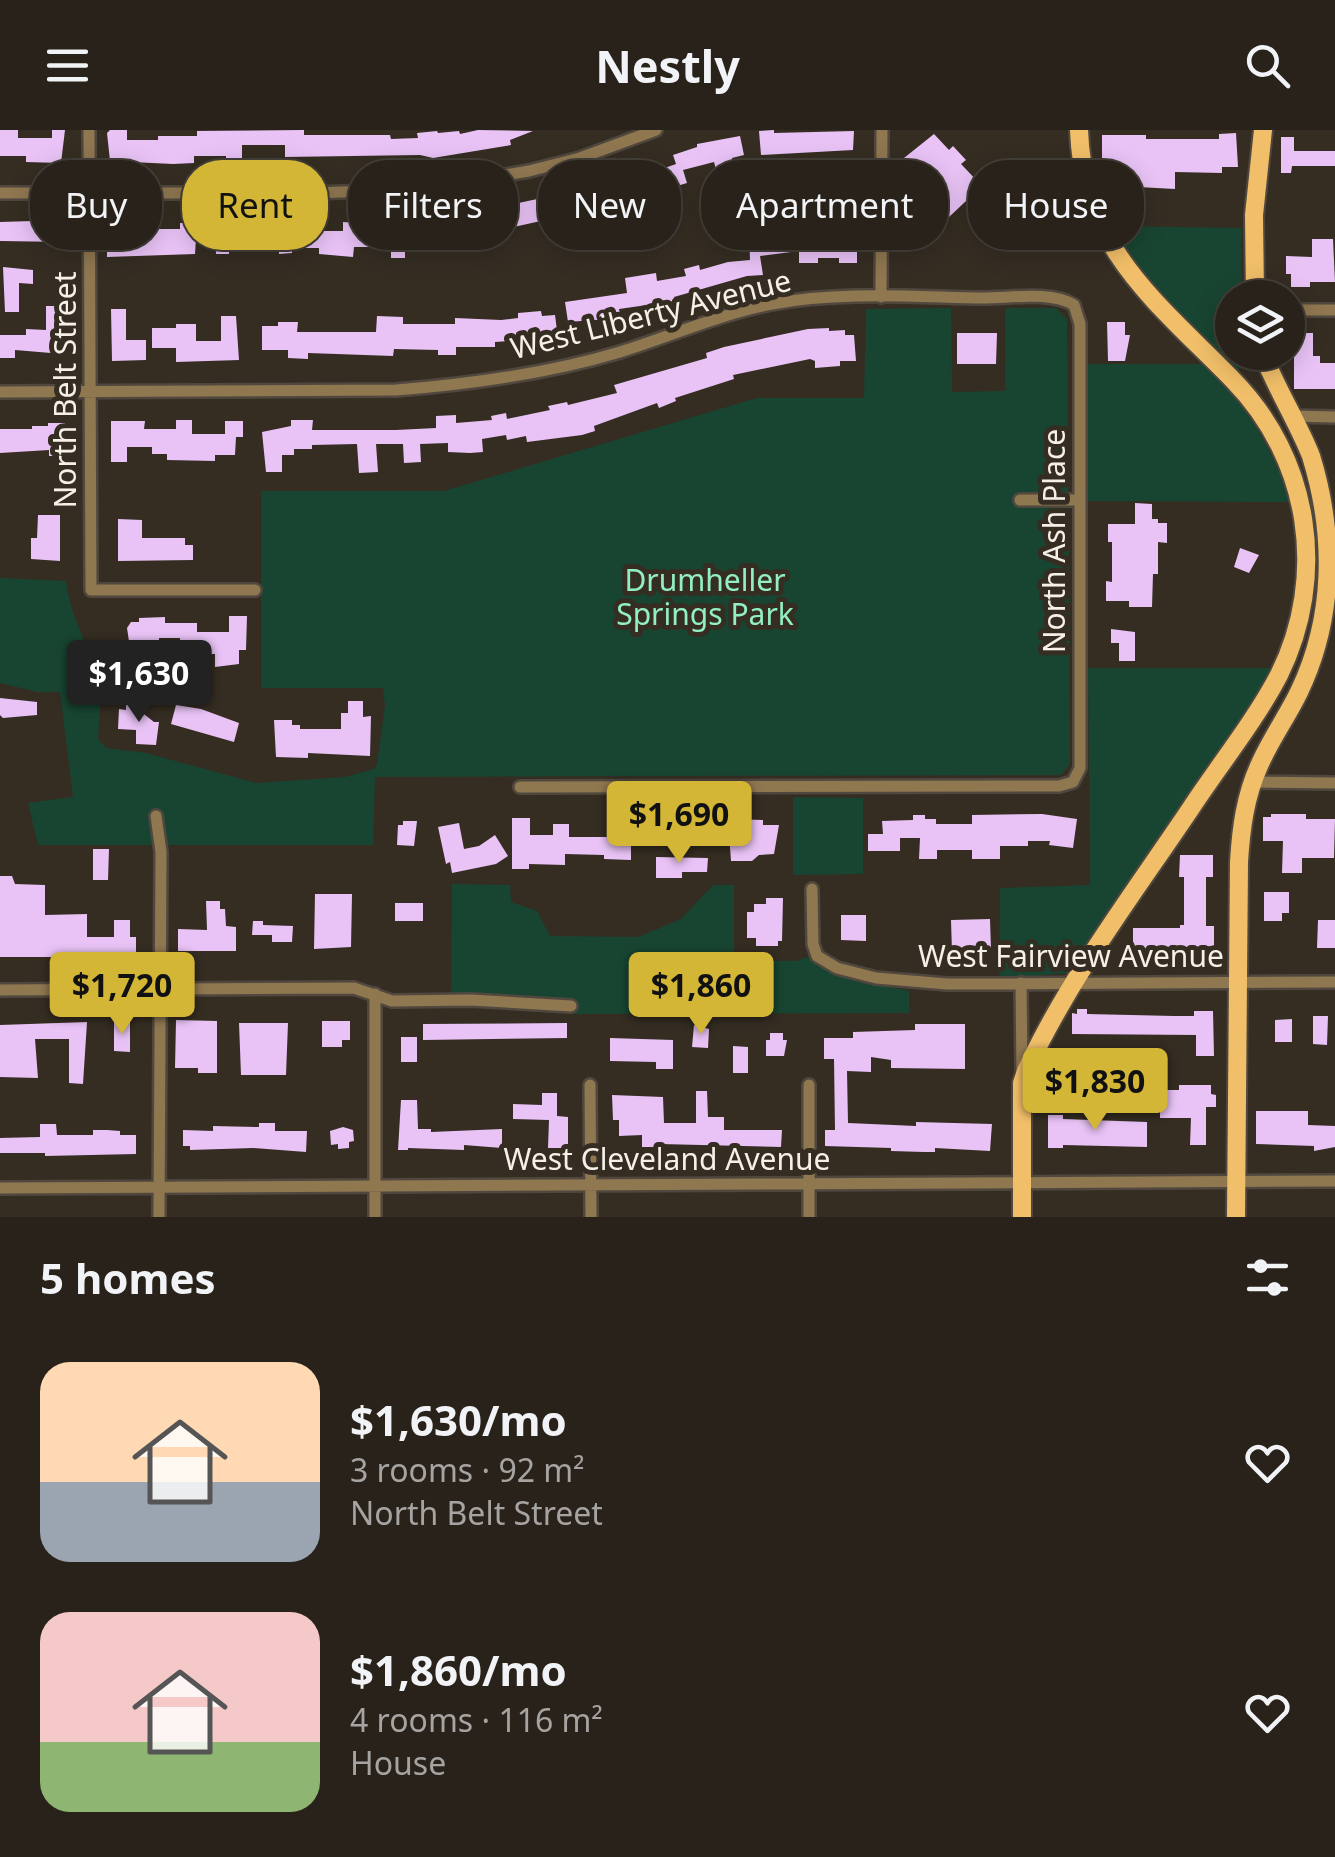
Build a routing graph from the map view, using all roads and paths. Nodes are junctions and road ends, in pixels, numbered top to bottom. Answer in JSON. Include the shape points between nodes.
{"nodes":[{"id":1,"x":89,"y":130,"type":"edge"},
{"id":2,"x":656,"y":130,"type":"edge"},
{"id":3,"x":882,"y":130,"type":"edge"},
{"id":4,"x":1079,"y":130,"type":"edge"},
{"id":5,"x":1263,"y":130,"type":"edge"},
{"id":6,"x":89,"y":160,"type":"edge"},
{"id":7,"x":0,"y":193,"type":"edge"},
{"id":8,"x":30,"y":193,"type":"edge"},
{"id":9,"x":162,"y":194,"type":"edge"},
{"id":10,"x":90,"y":250,"type":"edge"},
{"id":11,"x":1255,"y":280,"type":"edge"},
{"id":12,"x":881,"y":298,"type":"junction"},
{"id":13,"x":1074,"y":305,"type":"joint"},
{"id":14,"x":1305,"y":310,"type":"edge"},
{"id":15,"x":1335,"y":310,"type":"edge"},
{"id":16,"x":1270,"y":370,"type":"edge"},
{"id":17,"x":0,"y":392,"type":"edge"},
{"id":18,"x":91,"y":392,"type":"junction"},
{"id":19,"x":1291,"y":416,"type":"junction"},
{"id":20,"x":1335,"y":417,"type":"edge"},
{"id":21,"x":1020,"y":500,"type":"dead end"},
{"id":22,"x":1080,"y":500,"type":"junction"},
{"id":23,"x":255,"y":590,"type":"dead end"},
{"id":24,"x":1252,"y":782,"type":"junction"},
{"id":25,"x":1335,"y":783,"type":"edge"},
{"id":26,"x":520,"y":787,"type":"dead end"},
{"id":27,"x":156,"y":816,"type":"dead end"},
{"id":28,"x":812,"y":890,"type":"dead end"},
{"id":29,"x":1238,"y":982,"type":"junction"},
{"id":30,"x":1335,"y":982,"type":"edge"},
{"id":31,"x":1021,"y":983,"type":"junction"},
{"id":32,"x":1074,"y":983,"type":"junction"},
{"id":33,"x":160,"y":989,"type":"junction"},
{"id":34,"x":0,"y":990,"type":"edge"},
{"id":35,"x":375,"y":994,"type":"junction"},
{"id":36,"x":571,"y":1006,"type":"dead end"},
{"id":37,"x":1022,"y":1083,"type":"junction"},
{"id":38,"x":809,"y":1084,"type":"dead end"},
{"id":39,"x":590,"y":1085,"type":"dead end"},
{"id":40,"x":1021,"y":1182,"type":"junction"},
{"id":41,"x":1236,"y":1182,"type":"junction"},
{"id":42,"x":1335,"y":1182,"type":"edge"},
{"id":43,"x":375,"y":1185,"type":"junction"},
{"id":44,"x":809,"y":1185,"type":"junction"},
{"id":45,"x":159,"y":1186,"type":"junction"},
{"id":46,"x":590,"y":1186,"type":"junction"},
{"id":47,"x":0,"y":1188,"type":"edge"},
{"id":48,"x":159,"y":1217,"type":"edge"},
{"id":49,"x":375,"y":1217,"type":"edge"},
{"id":50,"x":590,"y":1217,"type":"edge"},
{"id":51,"x":809,"y":1217,"type":"edge"},
{"id":52,"x":1022,"y":1217,"type":"edge"},
{"id":53,"x":1236,"y":1217,"type":"edge"}],
"edges":[{"from":1,"to":6,"type":"street","name":"North Belt Street"},
{"from":2,"to":9,"type":"street","via":[[529,172],[422,189]]},
{"from":3,"to":12,"type":"street"},
{"from":4,"to":32,"type":"main road","via":[[1091,205],[1112,249],[1148,297],[1243,390],[1279,441],[1302,506],[1307,553],[1300,618],[1278,676]]},
{"from":5,"to":11,"type":"main road"},
{"from":7,"to":8,"type":"street"},
{"from":10,"to":18,"type":"street","name":"North Belt Street"},
{"from":12,"to":13,"type":"street","name":"West Liberty Avenue","via":[[1056,299]]},
{"from":12,"to":18,"type":"street","name":"West Liberty Avenue","via":[[775,303],[570,365],[458,385]]},
{"from":13,"to":22,"type":"street","name":"North Ash Place","via":[[1080,324]]},
{"from":14,"to":15,"type":"street"},
{"from":16,"to":19,"type":"main road"},
{"from":17,"to":18,"type":"street","name":"West Liberty Avenue"},
{"from":18,"to":23,"type":"street","name":"North Belt Street","via":[[92,590]]},
{"from":19,"to":20,"type":"street"},
{"from":19,"to":24,"type":"main road","via":[[1328,515],[1329,596],[1308,674]]},
{"from":21,"to":22,"type":"street"},
{"from":22,"to":26,"type":"street","name":"North Ash Place","via":[[1077,778],[1059,786]]},
{"from":24,"to":25,"type":"street"},
{"from":24,"to":29,"type":"main road","via":[[1238,862]]},
{"from":27,"to":33,"type":"street"},
{"from":28,"to":31,"type":"street","name":"West Fairview Avenue","via":[[815,952],[837,968],[887,980]]},
{"from":29,"to":30,"type":"street","name":"West Fairview Avenue"},
{"from":29,"to":32,"type":"street","name":"West Fairview Avenue"},
{"from":29,"to":41,"type":"main road"},
{"from":31,"to":32,"type":"street","name":"West Fairview Avenue"},
{"from":31,"to":37,"type":"street"},
{"from":32,"to":37,"type":"main road"},
{"from":33,"to":34,"type":"street"},
{"from":33,"to":35,"type":"street","via":[[354,988]]},
{"from":33,"to":45,"type":"street"},
{"from":35,"to":36,"type":"street","via":[[396,1001]]},
{"from":35,"to":43,"type":"street"},
{"from":37,"to":40,"type":"main road"},
{"from":38,"to":44,"type":"street"},
{"from":39,"to":46,"type":"street"},
{"from":40,"to":41,"type":"street","name":"West Cleveland Avenue"},
{"from":40,"to":44,"type":"street","name":"West Cleveland Avenue"},
{"from":40,"to":52,"type":"main road"},
{"from":41,"to":42,"type":"street","name":"West Cleveland Avenue"},
{"from":41,"to":53,"type":"main road"},
{"from":43,"to":45,"type":"street","name":"West Cleveland Avenue"},
{"from":43,"to":46,"type":"street","name":"West Cleveland Avenue"},
{"from":43,"to":49,"type":"street"},
{"from":44,"to":46,"type":"street","name":"West Cleveland Avenue"},
{"from":44,"to":51,"type":"street"},
{"from":45,"to":47,"type":"street","name":"West Cleveland Avenue"},
{"from":45,"to":48,"type":"street"},
{"from":46,"to":50,"type":"street"}]}
